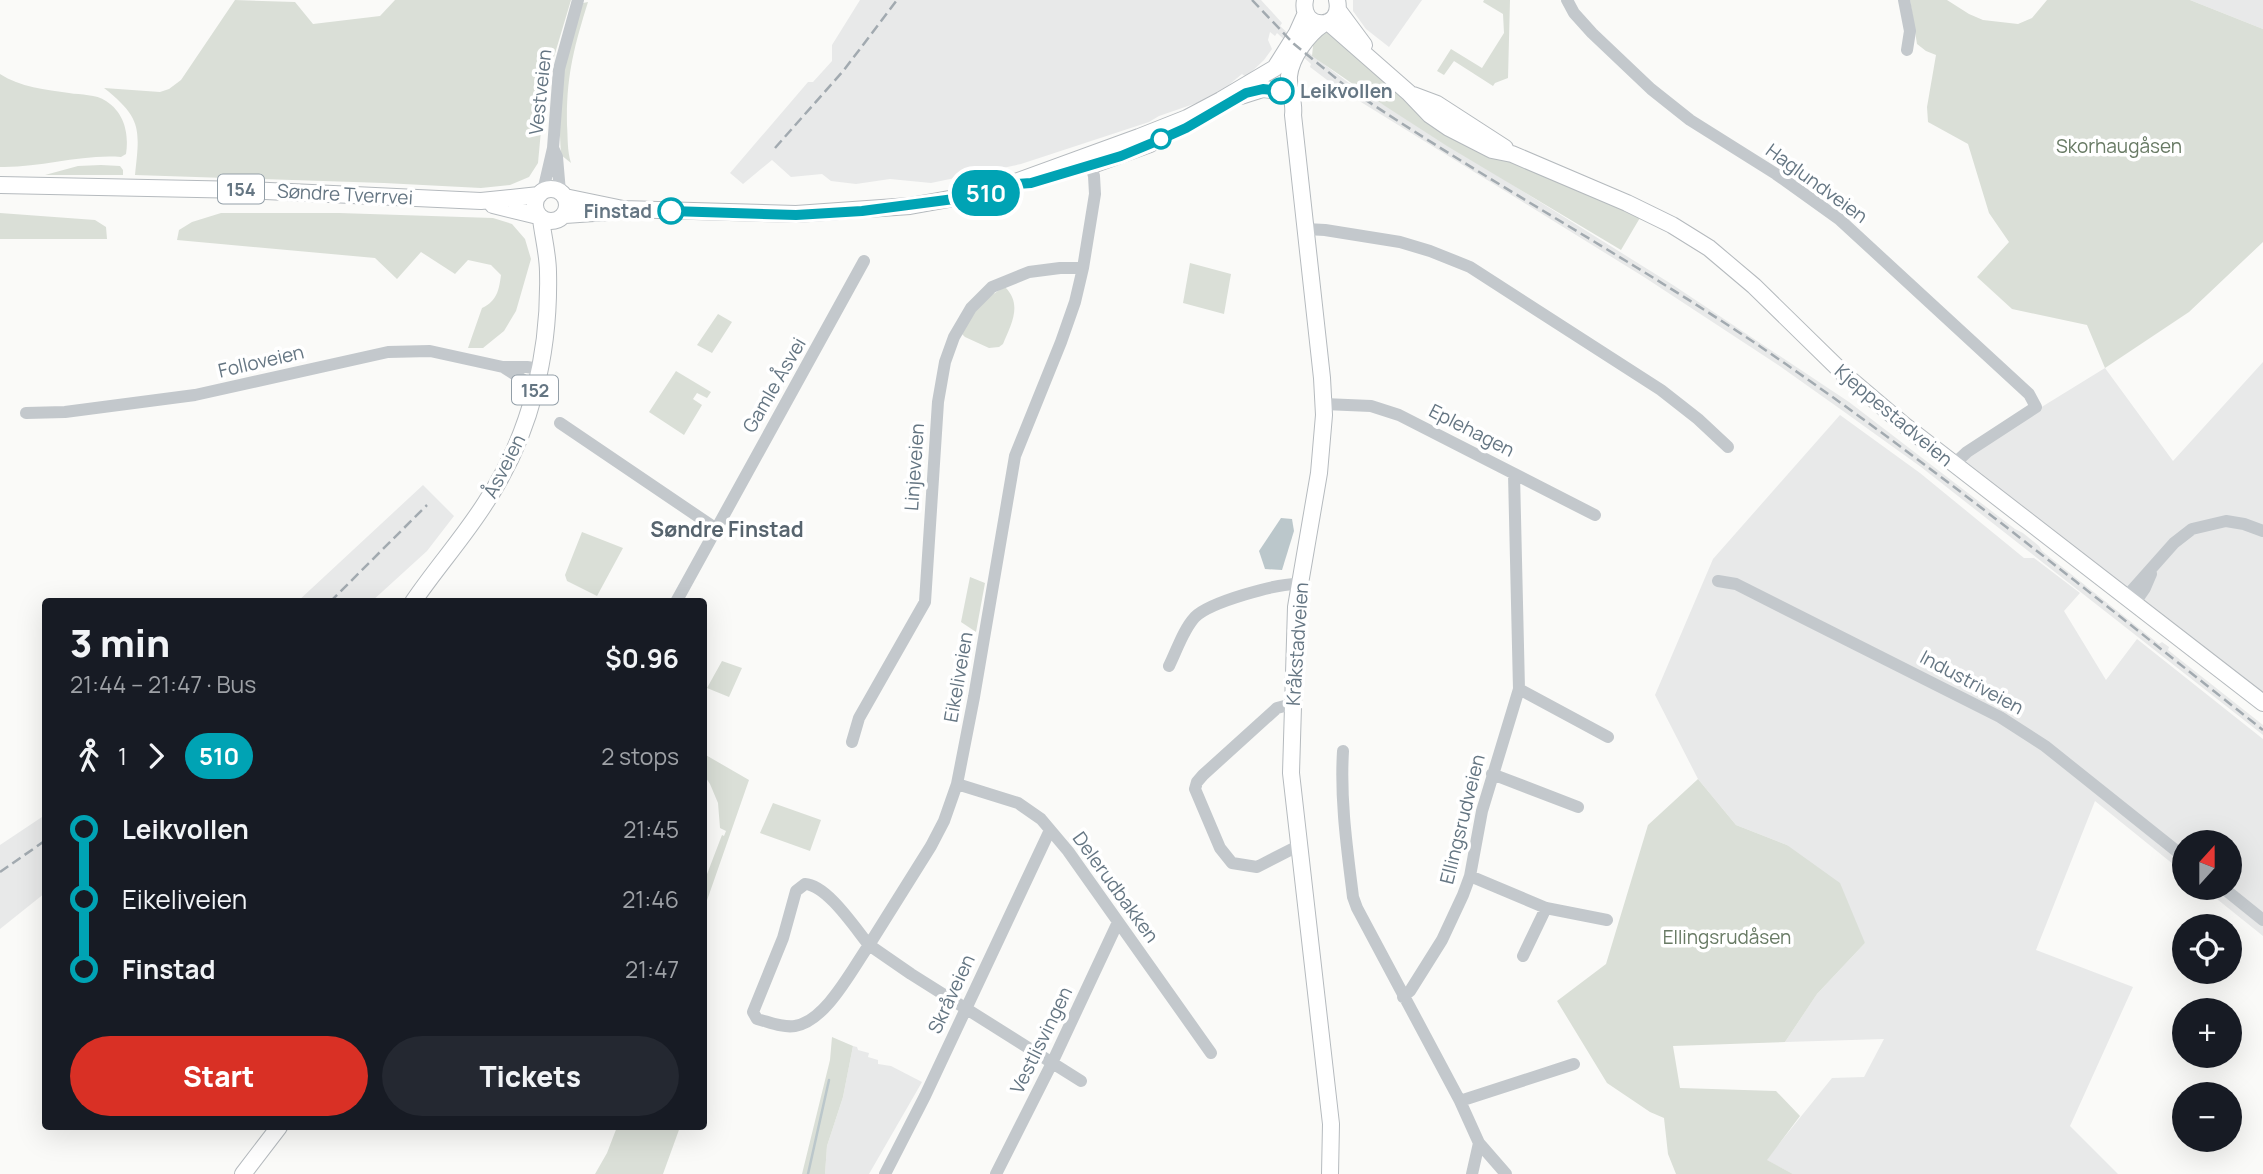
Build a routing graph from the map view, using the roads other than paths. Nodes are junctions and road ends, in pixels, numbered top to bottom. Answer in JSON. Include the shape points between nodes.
{"nodes":[{"id":1,"x":578,"y":0,"type":"edge"},
{"id":2,"x":1567,"y":0,"type":"edge"},
{"id":3,"x":1904,"y":0,"type":"edge"},
{"id":4,"x":1303,"y":6,"type":"edge"},
{"id":5,"x":1333,"y":9,"type":"edge"},
{"id":6,"x":1907,"y":50,"type":"dead end"},
{"id":7,"x":1278,"y":80,"type":"junction"},
{"id":8,"x":553,"y":148,"type":"junction"},
{"id":9,"x":1090,"y":160,"type":"junction"},
{"id":10,"x":0,"y":185,"type":"edge"},
{"id":11,"x":541,"y":193,"type":"junction"},
{"id":12,"x":562,"y":194,"type":"junction"},
{"id":13,"x":481,"y":201,"type":"junction"},
{"id":14,"x":623,"y":209,"type":"junction"},
{"id":15,"x":540,"y":217,"type":"junction"},
{"id":16,"x":561,"y":217,"type":"junction"},
{"id":17,"x":1306,"y":229,"type":"junction"},
{"id":18,"x":864,"y":261,"type":"dead end"},
{"id":19,"x":548,"y":268,"type":"junction"},
{"id":20,"x":1083,"y":268,"type":"junction"},
{"id":21,"x":538,"y":376,"type":"junction"},
{"id":22,"x":1324,"y":404,"type":"junction"},
{"id":23,"x":26,"y":413,"type":"dead end"},
{"id":24,"x":560,"y":423,"type":"dead end"},
{"id":25,"x":1728,"y":447,"type":"dead end"},
{"id":26,"x":1953,"y":465,"type":"junction"},
{"id":27,"x":1514,"y":474,"type":"junction"},
{"id":28,"x":1595,"y":515,"type":"dead end"},
{"id":29,"x":715,"y":527,"type":"junction"},
{"id":30,"x":2263,"y":531,"type":"edge"},
{"id":31,"x":1718,"y":581,"type":"dead end"},
{"id":32,"x":1299,"y":584,"type":"junction"},
{"id":33,"x":416,"y":598,"type":"edge"},
{"id":34,"x":678,"y":598,"type":"edge"},
{"id":35,"x":2130,"y":601,"type":"junction"},
{"id":36,"x":1169,"y":666,"type":"dead end"},
{"id":37,"x":1519,"y":689,"type":"junction"},
{"id":38,"x":2263,"y":703,"type":"edge"},
{"id":39,"x":1292,"y":704,"type":"junction"},
{"id":40,"x":1608,"y":737,"type":"dead end"},
{"id":41,"x":852,"y":742,"type":"dead end"},
{"id":42,"x":1343,"y":751,"type":"dead end"},
{"id":43,"x":1492,"y":774,"type":"junction"},
{"id":44,"x":957,"y":784,"type":"junction"},
{"id":45,"x":1578,"y":807,"type":"dead end"},
{"id":46,"x":1050,"y":830,"type":"junction"},
{"id":47,"x":1298,"y":846,"type":"junction"},
{"id":48,"x":2172,"y":847,"type":"edge"},
{"id":49,"x":1470,"y":876,"type":"junction"},
{"id":50,"x":2238,"y":900,"type":"edge"},
{"id":51,"x":1546,"y":908,"type":"junction"},
{"id":52,"x":1607,"y":920,"type":"dead end"},
{"id":53,"x":2263,"y":920,"type":"edge"},
{"id":54,"x":1118,"y":922,"type":"junction"},
{"id":55,"x":869,"y":945,"type":"junction"},
{"id":56,"x":1523,"y":956,"type":"dead end"},
{"id":57,"x":1403,"y":997,"type":"junction"},
{"id":58,"x":964,"y":1008,"type":"junction"},
{"id":59,"x":1211,"y":1053,"type":"dead end"},
{"id":60,"x":1052,"y":1063,"type":"junction"},
{"id":61,"x":1574,"y":1064,"type":"dead end"},
{"id":62,"x":1081,"y":1080,"type":"dead end"},
{"id":63,"x":1460,"y":1101,"type":"junction"},
{"id":64,"x":277,"y":1130,"type":"edge"},
{"id":65,"x":1479,"y":1143,"type":"junction"},
{"id":66,"x":243,"y":1174,"type":"edge"},
{"id":67,"x":885,"y":1174,"type":"edge"},
{"id":68,"x":996,"y":1174,"type":"edge"},
{"id":69,"x":1330,"y":1174,"type":"edge"},
{"id":70,"x":1472,"y":1174,"type":"edge"},
{"id":71,"x":1506,"y":1174,"type":"edge"}],
"edges":[{"from":1,"to":8,"type":"street","name":"Vestveien","via":[[559,69]]},
{"from":2,"to":26,"type":"street","name":"Haglundveien","via":[[1592,33],[1651,89],[1839,219],[2029,394],[2036,407]]},
{"from":3,"to":6,"type":"street","via":[[1910,31]]},
{"from":4,"to":5,"type":"main road","name":"Kjeppestadveien","via":[[1312,21]]},
{"from":4,"to":7,"type":"main road"},
{"from":5,"to":7,"type":"main road"},
{"from":5,"to":26,"type":"main road","name":"Kjeppestadveien","via":[[1358,50],[1409,93],[1437,104],[1512,154],[1644,211],[1709,248],[1857,385]]},
{"from":7,"to":9,"type":"main road","via":[[1128,153]]},
{"from":7,"to":17,"type":"main road","name":"Kråkstadveien","via":[[1293,115]]},
{"from":8,"to":11,"type":"street","name":"Vestveien"},
{"from":8,"to":12,"type":"street","name":"Vestveien"},
{"from":9,"to":14,"type":"main road","via":[[1031,183],[898,208],[772,215]]},
{"from":9,"to":20,"type":"street","name":"Eikeliveien","via":[[1095,200]]},
{"from":10,"to":13,"type":"main road","name":"Søndre Tverrvei","number":"154","via":[[234,189]]},
{"from":11,"to":12,"type":"main road","number":"154","via":[[551,189]]},
{"from":11,"to":13,"type":"main road","name":"Søndre Tverrvei","number":"154"},
{"from":11,"to":15,"type":"main road","via":[[534,204]]},
{"from":12,"to":14,"type":"main road"},
{"from":12,"to":16,"type":"main road","via":[[567,207]]},
{"from":13,"to":15,"type":"main road","name":"Søndre Tverrvei","number":"154"},
{"from":14,"to":16,"type":"main road"},
{"from":15,"to":16,"type":"main road","number":"154","via":[[547,222]]},
{"from":15,"to":19,"type":"main road","name":"Åsveien","number":"152"},
{"from":16,"to":19,"type":"main road","name":"Åsveien","number":"152"},
{"from":17,"to":22,"type":"main road","name":"Kråkstadveien"},
{"from":17,"to":25,"type":"street","via":[[1401,242],[1470,267],[1661,390]]},
{"from":18,"to":29,"type":"street","name":"Gamle Åsvei"},
{"from":19,"to":21,"type":"main road","name":"Åsveien","number":"152"},
{"from":20,"to":41,"type":"street","name":"Linjeveien","via":[[1029,272],[992,287],[971,308],[954,337],[938,402],[925,602],[859,718]]},
{"from":20,"to":44,"type":"street","name":"Eikeliveien","via":[[1061,342],[1014,456]]},
{"from":21,"to":23,"type":"street","name":"Folloveien","via":[[525,381],[503,367],[430,351],[388,352],[195,395]]},
{"from":21,"to":33,"type":"main road","name":"Åsveien","number":"152","via":[[520,439],[498,482]]},
{"from":22,"to":27,"type":"street","name":"Eplehagen","via":[[1371,407],[1399,415]]},
{"from":22,"to":32,"type":"main road","name":"Kråkstadveien","via":[[1319,473]]},
{"from":24,"to":29,"type":"street"},
{"from":26,"to":35,"type":"main road","name":"Kjeppestadveien"},
{"from":27,"to":28,"type":"street","name":"Eplehagen"},
{"from":27,"to":37,"type":"street","name":"Ellingsrudveien"},
{"from":29,"to":34,"type":"street","name":"Gamle Åsvei"},
{"from":30,"to":35,"type":"street","via":[[2235,522],[2201,525],[2179,538]]},
{"from":31,"to":48,"type":"street","name":"Industriveien","via":[[1736,584],[2000,717],[2045,746]]},
{"from":32,"to":36,"type":"street","via":[[1264,590],[1203,611],[1191,623]]},
{"from":32,"to":39,"type":"main road","name":"Kråkstadveien"},
{"from":35,"to":38,"type":"main road","name":"Kjeppestadveien"},
{"from":37,"to":40,"type":"street"},
{"from":37,"to":43,"type":"street","name":"Ellingsrudveien"},
{"from":39,"to":47,"type":"main road","name":"Kråkstadveien","via":[[1291,773]]},
{"from":39,"to":47,"type":"street","via":[[1267,716],[1203,775],[1195,789],[1223,853],[1232,863],[1257,867]]},
{"from":42,"to":57,"type":"street","via":[[1342,800],[1353,897]]},
{"from":43,"to":45,"type":"street"},
{"from":43,"to":49,"type":"street","name":"Ellingsrudveien"},
{"from":44,"to":46,"type":"street","name":"Delerudbakken","via":[[1018,803]]},
{"from":44,"to":55,"type":"street","name":"Eikeliveien","via":[[931,846]]},
{"from":46,"to":54,"type":"street","name":"Delerudbakken"},
{"from":46,"to":58,"type":"street","name":"Skråveien"},
{"from":47,"to":69,"type":"main road","name":"Kråkstadveien","via":[[1329,1112]]},
{"from":49,"to":51,"type":"street"},
{"from":49,"to":57,"type":"street","name":"Ellingsrudveien","via":[[1442,940]]},
{"from":50,"to":53,"type":"street"},
{"from":51,"to":52,"type":"street"},
{"from":51,"to":56,"type":"street"},
{"from":54,"to":59,"type":"street","name":"Delerudbakken"},
{"from":54,"to":60,"type":"street","name":"Vestlisvingen"},
{"from":55,"to":55,"type":"street","name":"Eikeliveien","via":[[820,889],[801,886],[753,1012],[776,1024],[794,1026],[810,1021]]},
{"from":55,"to":58,"type":"street"},
{"from":57,"to":63,"type":"street"},
{"from":58,"to":60,"type":"street"},
{"from":58,"to":67,"type":"street","name":"Skråveien"},
{"from":60,"to":62,"type":"street"},
{"from":60,"to":68,"type":"street","name":"Vestlisvingen"},
{"from":61,"to":63,"type":"street"},
{"from":63,"to":65,"type":"street"},
{"from":64,"to":66,"type":"main road"},
{"from":65,"to":70,"type":"street"},
{"from":65,"to":71,"type":"street"}]}
